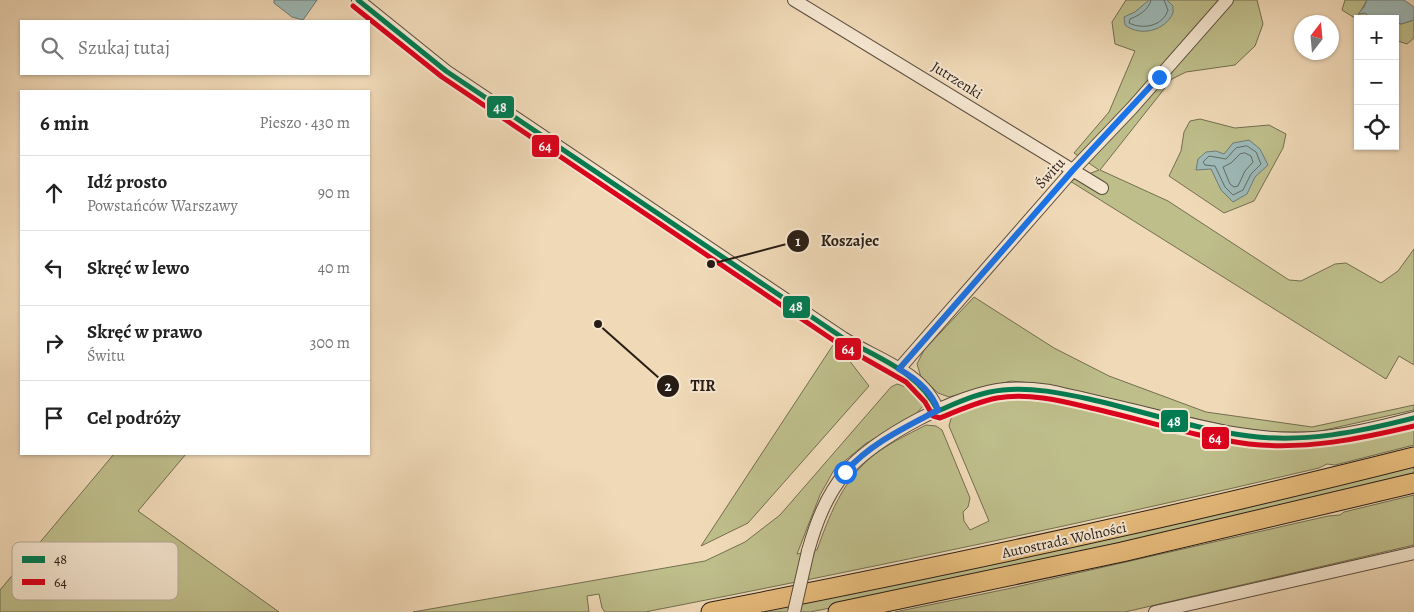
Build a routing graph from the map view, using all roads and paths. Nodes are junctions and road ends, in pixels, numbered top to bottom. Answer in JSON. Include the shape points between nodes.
{"nodes":[{"id":1,"x":358,"y":0,"type":"edge"},
{"id":2,"x":794,"y":0,"type":"edge"},
{"id":3,"x":1227,"y":0,"type":"edge"},
{"id":4,"x":1073,"y":170,"type":"junction"},
{"id":5,"x":1102,"y":188,"type":"dead end"},
{"id":6,"x":899,"y":369,"type":"junction"},
{"id":7,"x":938,"y":410,"type":"junction"},
{"id":8,"x":1414,"y":418,"type":"edge"},
{"id":9,"x":1414,"y":457,"type":"edge"},
{"id":10,"x":1414,"y":483,"type":"edge"},
{"id":11,"x":1414,"y":553,"type":"edge"},
{"id":12,"x":711,"y":612,"type":"edge"},
{"id":13,"x":794,"y":612,"type":"edge"},
{"id":14,"x":838,"y":612,"type":"edge"},
{"id":15,"x":1155,"y":612,"type":"edge"}],
"edges":[{"from":1,"to":6,"type":"street","via":[[446,71],[843,338]]},
{"from":2,"to":4,"type":"street","name":"Jutrzenki"},
{"from":3,"to":4,"type":"street","name":"Świtu"},
{"from":4,"to":5,"type":"street","name":"Jutrzenki"},
{"from":4,"to":6,"type":"street","name":"Świtu"},
{"from":6,"to":7,"type":"street","via":[[931,396]]},
{"from":7,"to":8,"type":"street","via":[[991,392],[1050,391],[1212,430],[1259,438],[1314,438],[1368,430]]},
{"from":7,"to":13,"type":"street","bridge":true,"via":[[883,439],[856,460],[836,484],[817,522]]},
{"from":9,"to":12,"type":"highway","name":"Autostrada Wolności","via":[[1132,525]]},
{"from":10,"to":14,"type":"highway","name":"Autostrada Wolności","via":[[1150,546]]},
{"from":11,"to":15,"type":"street"}]}
